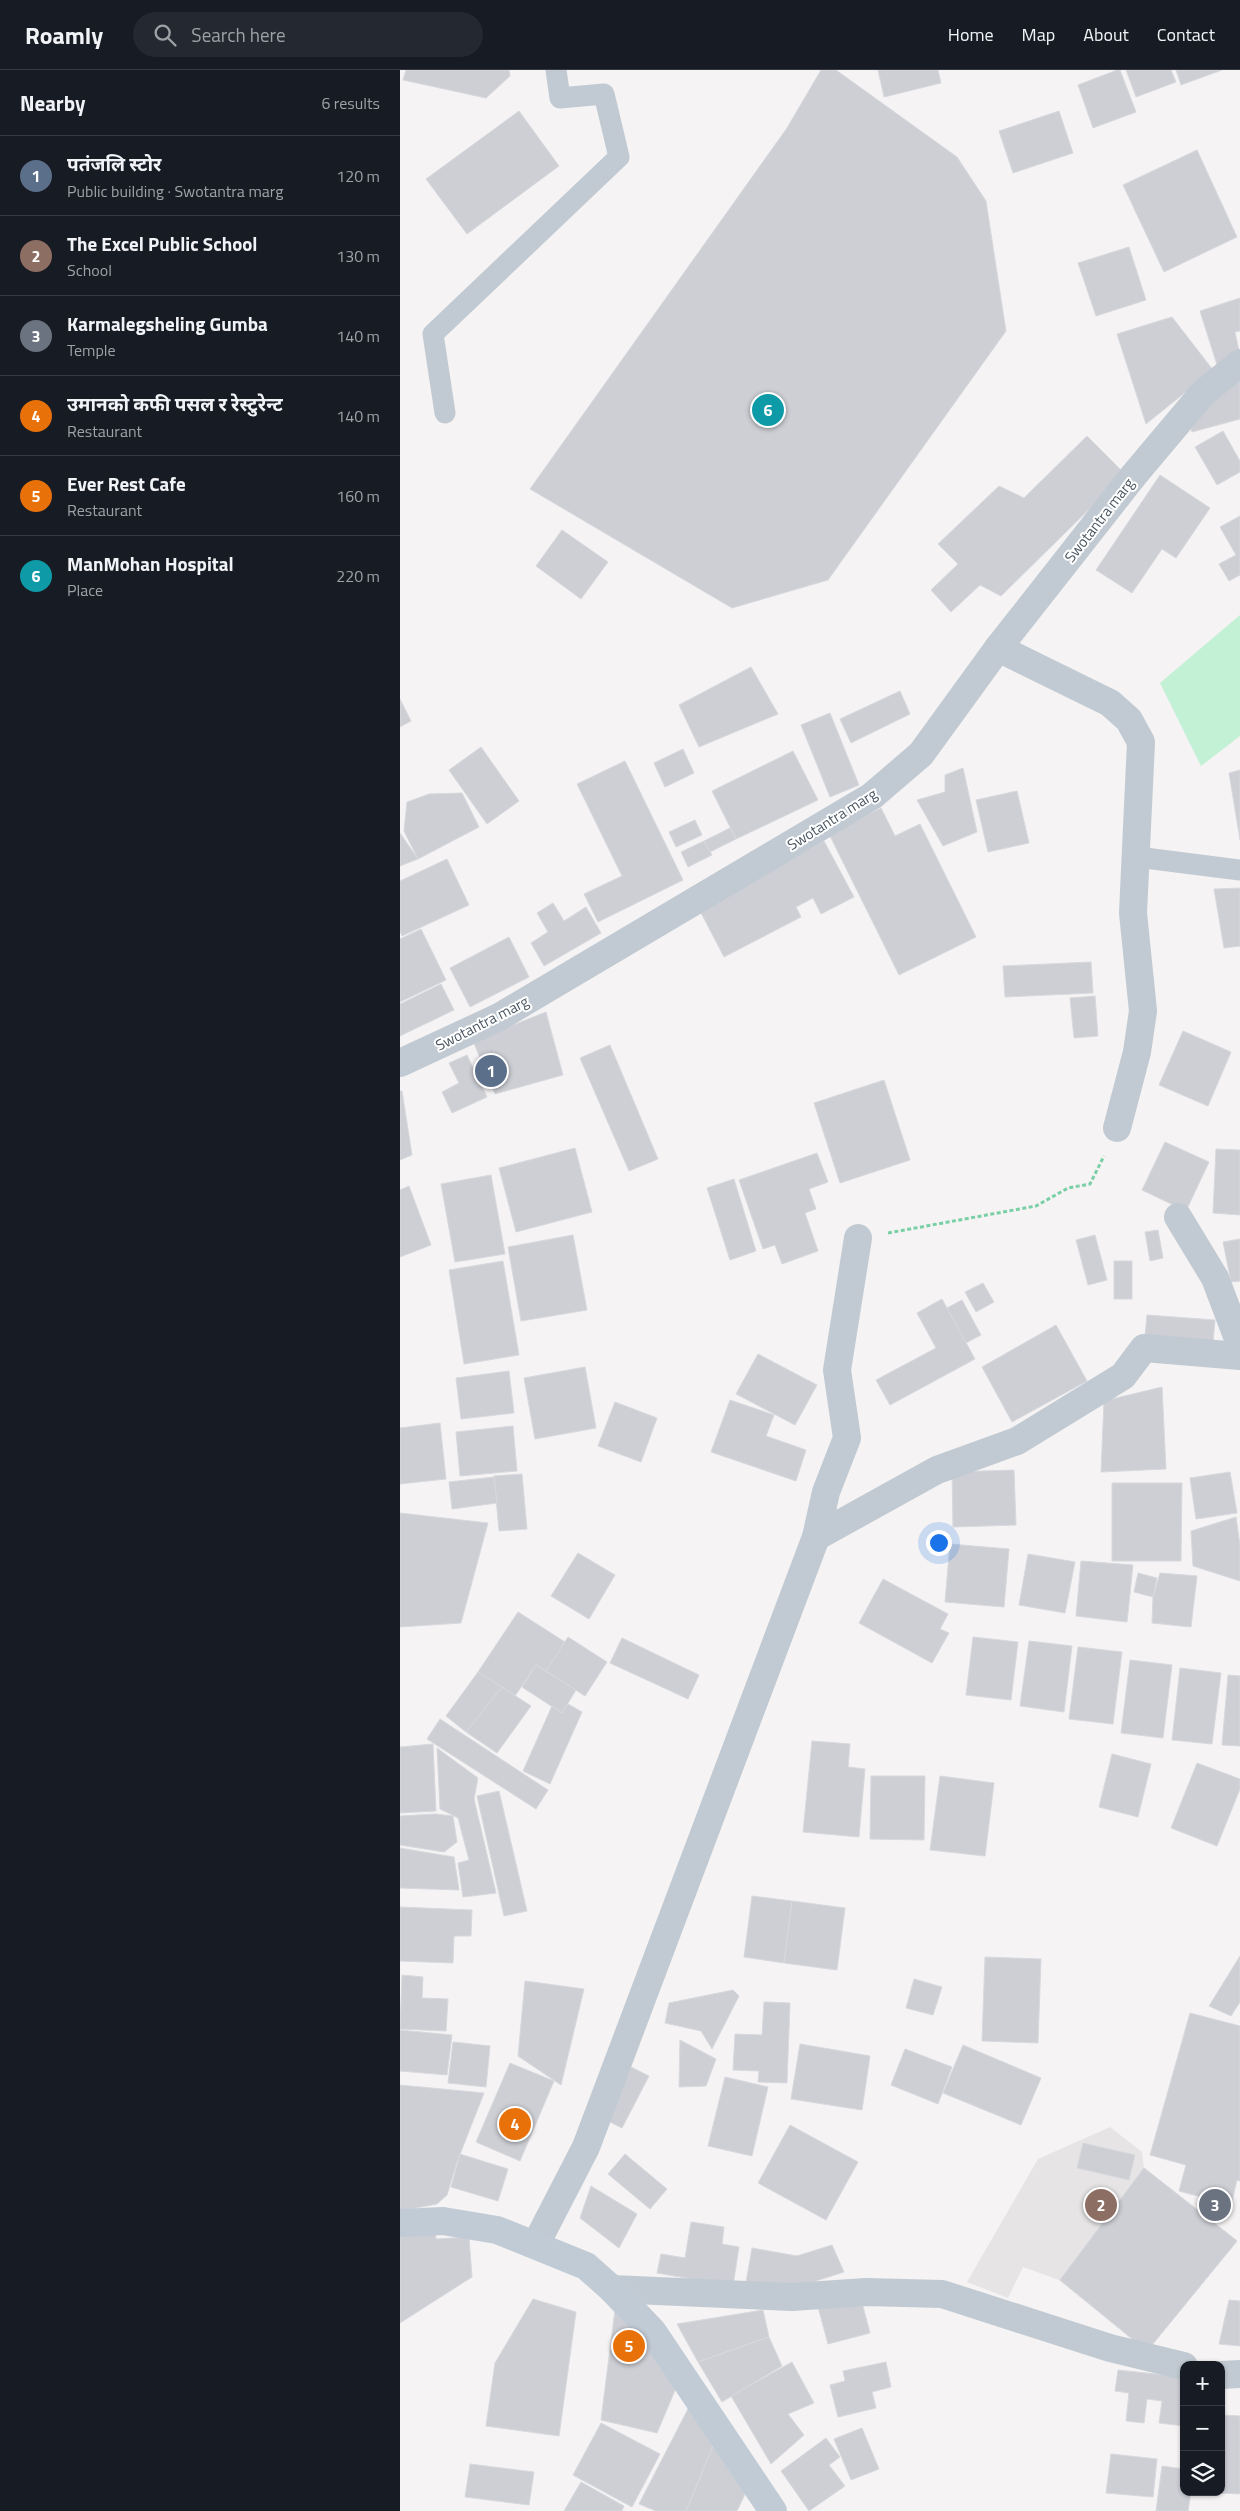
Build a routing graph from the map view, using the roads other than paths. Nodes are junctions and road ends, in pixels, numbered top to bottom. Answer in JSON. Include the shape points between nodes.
{"nodes":[{"id":1,"x":556,"y":70,"type":"edge"},
{"id":2,"x":1240,"y":363,"type":"edge"},
{"id":3,"x":445,"y":413,"type":"dead end"},
{"id":4,"x":998,"y":648,"type":"junction"},
{"id":5,"x":1137,"y":857,"type":"junction"},
{"id":6,"x":1240,"y":870,"type":"edge"},
{"id":7,"x":400,"y":1063,"type":"edge"},
{"id":8,"x":1117,"y":1128,"type":"road end"},
{"id":9,"x":1178,"y":1217,"type":"dead end"},
{"id":10,"x":858,"y":1238,"type":"road end"},
{"id":11,"x":1240,"y":1344,"type":"edge"},
{"id":12,"x":1240,"y":1356,"type":"edge"},
{"id":13,"x":816,"y":1537,"type":"junction"},
{"id":14,"x":400,"y":2223,"type":"edge"},
{"id":15,"x":536,"y":2244,"type":"junction"},
{"id":16,"x":612,"y":2289,"type":"junction"},
{"id":17,"x":1180,"y":2365,"type":"edge"},
{"id":18,"x":1240,"y":2374,"type":"edge"},
{"id":19,"x":1225,"y":2375,"type":"edge"},
{"id":20,"x":773,"y":2511,"type":"edge"}],
"edges":[{"from":1,"to":3,"type":"lane","via":[[560,98],[604,94],[619,157],[433,334]]},
{"from":2,"to":4,"type":"street","name":"Swotantra marg","via":[[1203,393]]},
{"from":4,"to":5,"type":"street","via":[[1110,703],[1129,720],[1140,742]]},
{"from":4,"to":7,"type":"street","name":"Swotantra marg","via":[[921,754],[872,796],[499,1017]]},
{"from":5,"to":6,"type":"lane"},
{"from":5,"to":8,"type":"street","via":[[1133,913],[1142,1011],[1137,1052]]},
{"from":9,"to":11,"type":"street","via":[[1215,1278]]},
{"from":10,"to":13,"type":"street","via":[[837,1370],[847,1438],[826,1492]]},
{"from":12,"to":13,"type":"street","via":[[1144,1348],[1123,1376],[1017,1441],[937,1470]]},
{"from":13,"to":15,"type":"street","via":[[586,2147]]},
{"from":14,"to":15,"type":"street","via":[[443,2221],[497,2230]]},
{"from":15,"to":16,"type":"street","via":[[586,2266]]},
{"from":16,"to":17,"type":"street","via":[[792,2297],[866,2292],[942,2294],[1110,2348]]},
{"from":16,"to":20,"type":"street","via":[[653,2332]]},
{"from":18,"to":19,"type":"street"}]}
